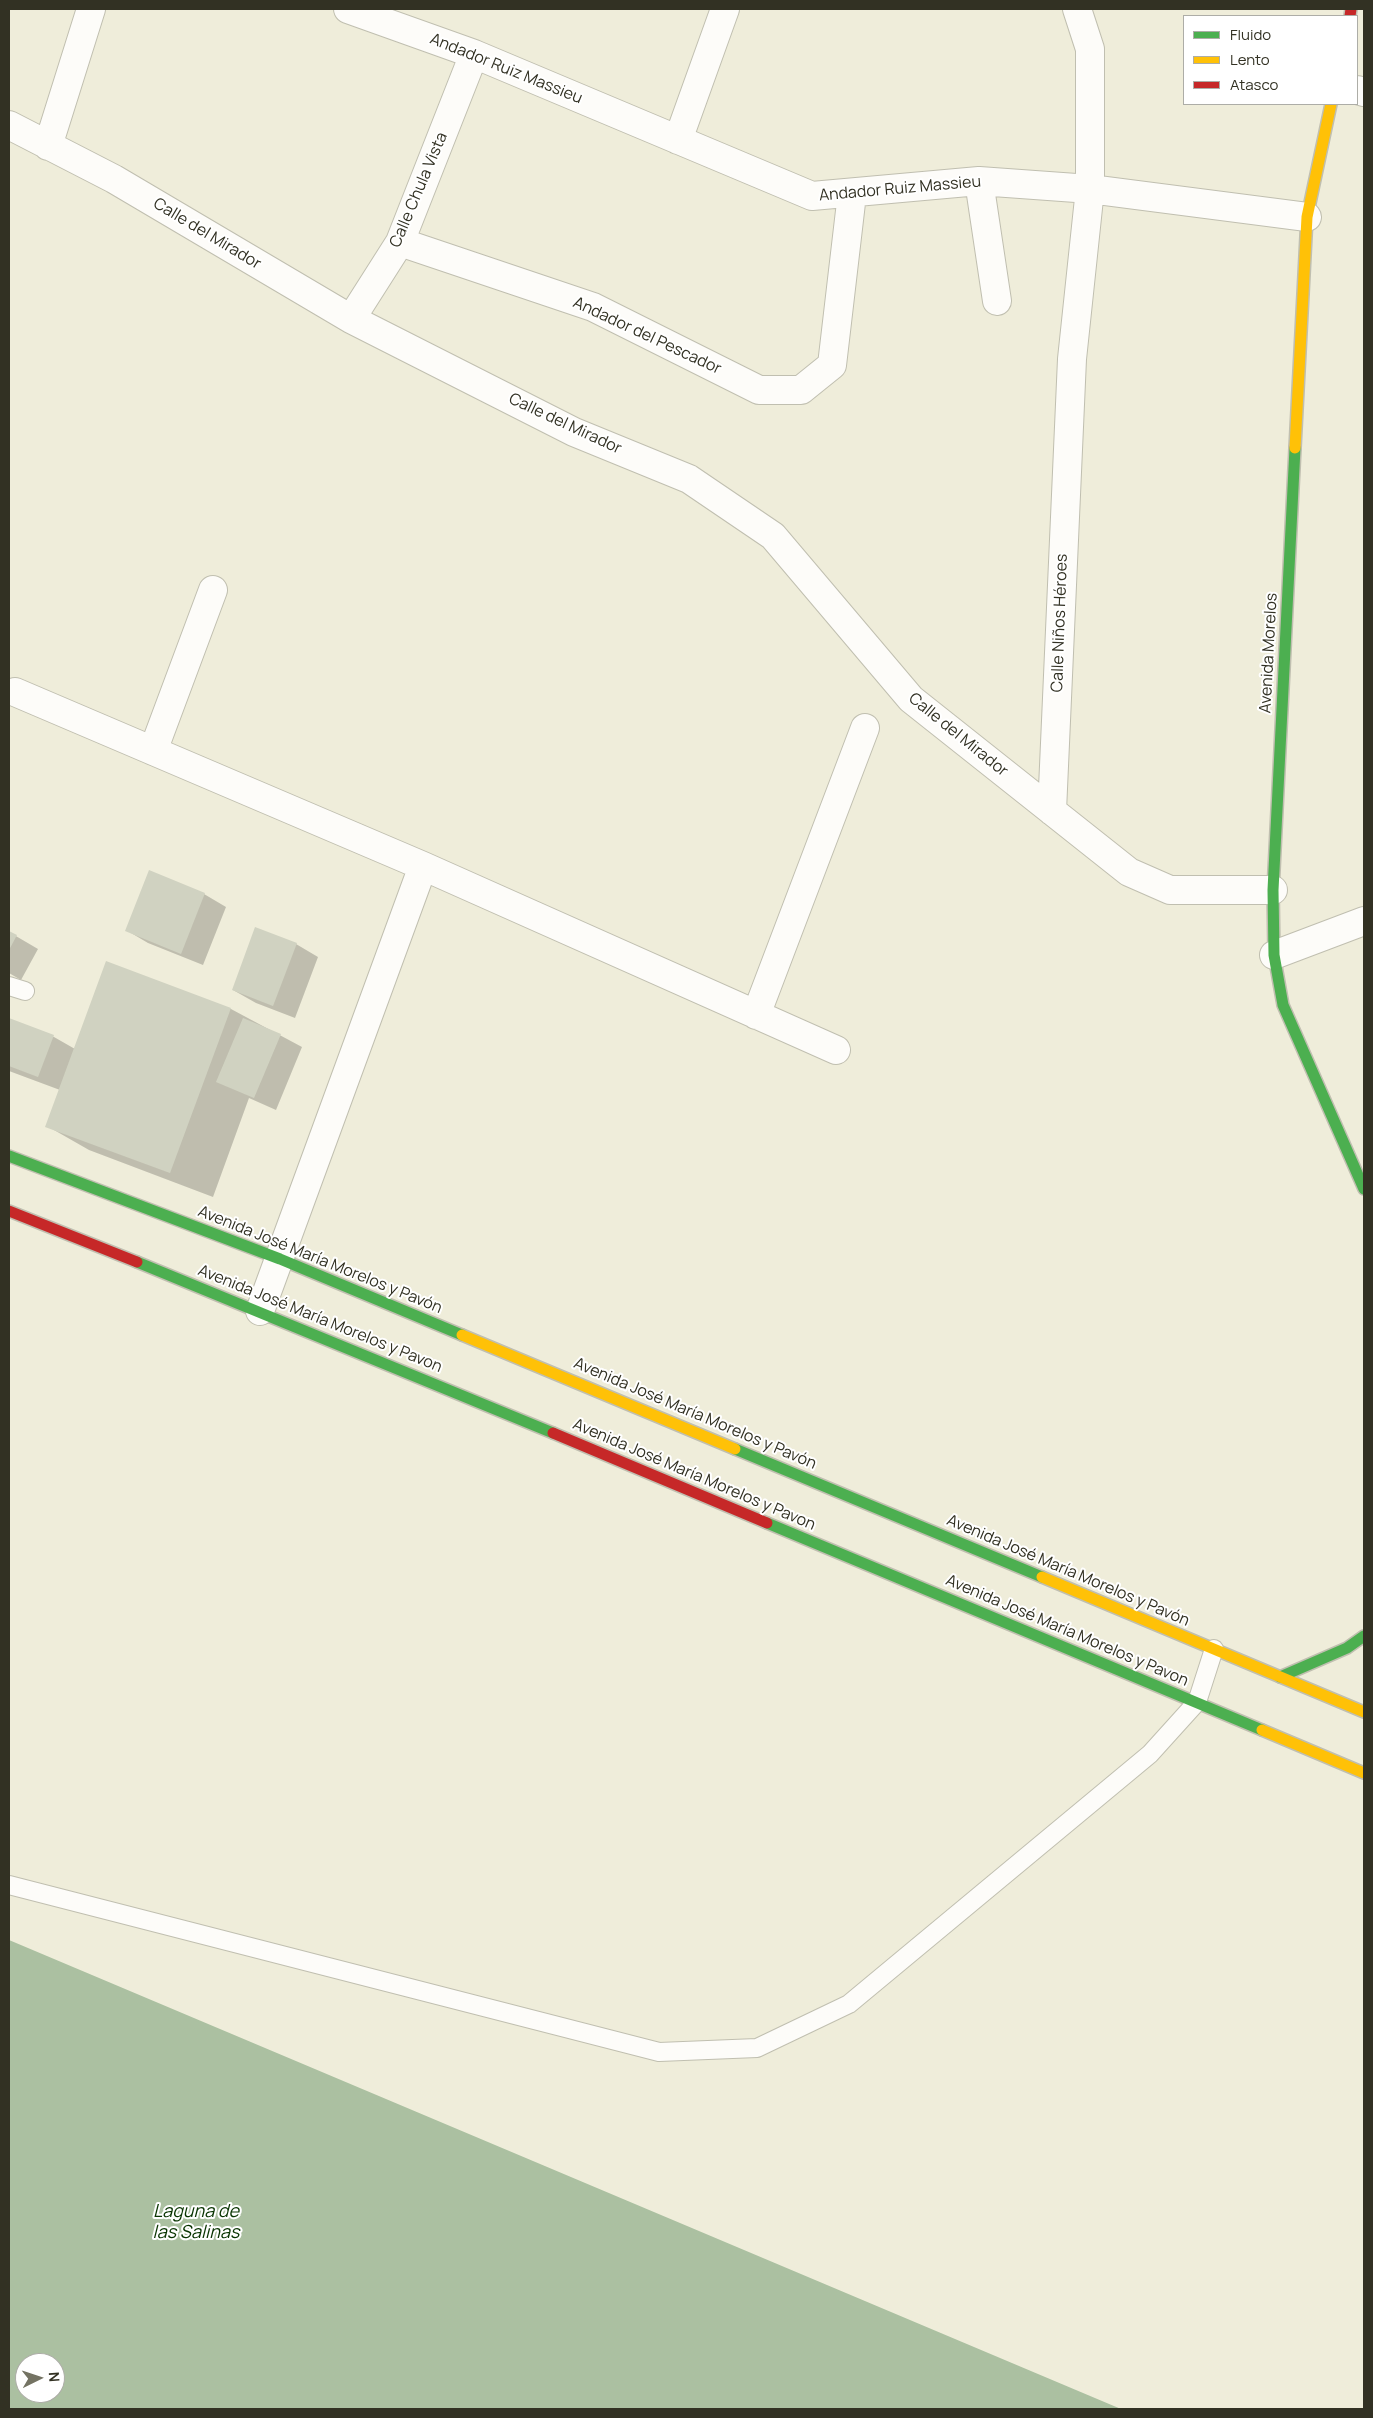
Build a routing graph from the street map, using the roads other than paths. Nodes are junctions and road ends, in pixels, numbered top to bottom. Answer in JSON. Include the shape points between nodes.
{"nodes":[{"id":1,"x":91,"y":9,"type":"edge"},
{"id":2,"x":348,"y":9,"type":"edge"},
{"id":3,"x":725,"y":9,"type":"edge"},
{"id":4,"x":1077,"y":9,"type":"edge"},
{"id":5,"x":474,"y":54,"type":"junction"},
{"id":6,"x":1331,"y":105,"type":"edge"},
{"id":7,"x":9,"y":125,"type":"edge"},
{"id":8,"x":678,"y":140,"type":"junction"},
{"id":9,"x":48,"y":146,"type":"junction"},
{"id":10,"x":979,"y":181,"type":"junction"},
{"id":11,"x":1090,"y":189,"type":"junction"},
{"id":12,"x":852,"y":194,"type":"junction"},
{"id":13,"x":1307,"y":217,"type":"junction"},
{"id":14,"x":400,"y":242,"type":"junction"},
{"id":15,"x":997,"y":301,"type":"dead end"},
{"id":16,"x":351,"y":319,"type":"junction"},
{"id":17,"x":213,"y":590,"type":"dead end"},
{"id":18,"x":15,"y":692,"type":"dead end"},
{"id":19,"x":865,"y":728,"type":"dead end"},
{"id":20,"x":154,"y":751,"type":"junction"},
{"id":21,"x":1052,"y":811,"type":"junction"},
{"id":22,"x":423,"y":866,"type":"junction"},
{"id":23,"x":1273,"y":890,"type":"junction"},
{"id":24,"x":1364,"y":921,"type":"edge"},
{"id":25,"x":1274,"y":955,"type":"junction"},
{"id":26,"x":756,"y":1015,"type":"junction"},
{"id":27,"x":836,"y":1050,"type":"dead end"},
{"id":28,"x":9,"y":1156,"type":"edge"},
{"id":29,"x":1364,"y":1189,"type":"edge"},
{"id":30,"x":9,"y":1211,"type":"edge"},
{"id":31,"x":280,"y":1259,"type":"junction"},
{"id":32,"x":260,"y":1311,"type":"junction"},
{"id":33,"x":1364,"y":1636,"type":"edge"},
{"id":34,"x":1214,"y":1649,"type":"junction"},
{"id":35,"x":1280,"y":1677,"type":"junction"},
{"id":36,"x":1196,"y":1702,"type":"junction"},
{"id":37,"x":1364,"y":1712,"type":"edge"},
{"id":38,"x":1364,"y":1773,"type":"edge"},
{"id":39,"x":9,"y":1885,"type":"edge"}],
"edges":[{"from":1,"to":9,"type":"street"},
{"from":2,"to":5,"type":"street","name":"Andador Ruiz Massieu"},
{"from":3,"to":8,"type":"street"},
{"from":4,"to":11,"type":"street","name":"Calle Niños Héroes","via":[[1090,49]]},
{"from":5,"to":8,"type":"street","name":"Andador Ruiz Massieu"},
{"from":5,"to":14,"type":"street","name":"Calle Chula Vista"},
{"from":6,"to":13,"type":"main road","name":"Avenida Morelos"},
{"from":7,"to":9,"type":"street","name":"Calle del Mirador"},
{"from":8,"to":12,"type":"street","name":"Andador Ruiz Massieu","via":[[812,196]]},
{"from":9,"to":16,"type":"street","name":"Calle del Mirador","via":[[114,179]]},
{"from":10,"to":11,"type":"street","name":"Andador Ruiz Massieu"},
{"from":10,"to":12,"type":"street","name":"Andador Ruiz Massieu"},
{"from":10,"to":15,"type":"street"},
{"from":11,"to":13,"type":"street","name":"Andador Ruiz Massieu"},
{"from":11,"to":21,"type":"street","name":"Calle Niños Héroes","via":[[1072,359]]},
{"from":12,"to":14,"type":"street","name":"Andador del Pescador","via":[[832,365],[801,390],[759,390],[593,307]]},
{"from":13,"to":23,"type":"main road","name":"Avenida Morelos"},
{"from":14,"to":16,"type":"street","name":"Calle Chula Vista"},
{"from":16,"to":21,"type":"street","name":"Calle del Mirador","via":[[574,432],[689,479],[773,536],[911,699]]},
{"from":17,"to":20,"type":"street"},
{"from":18,"to":20,"type":"street"},
{"from":19,"to":26,"type":"street"},
{"from":20,"to":22,"type":"street"},
{"from":21,"to":23,"type":"street","via":[[1129,872],[1170,890]]},
{"from":22,"to":26,"type":"street"},
{"from":22,"to":31,"type":"street"},
{"from":23,"to":25,"type":"main road","name":"Avenida Morelos"},
{"from":24,"to":25,"type":"street"},
{"from":25,"to":29,"type":"main road","name":"Avenida Morelos","via":[[1283,1004]]},
{"from":26,"to":27,"type":"street"},
{"from":28,"to":31,"type":"main road","name":"Avenida José María Morelos y Pavón"},
{"from":30,"to":32,"type":"main road","name":"Avenida José María Morelos y Pavon"},
{"from":31,"to":32,"type":"street"},
{"from":31,"to":34,"type":"main road","name":"Avenida José María Morelos y Pavón"},
{"from":32,"to":36,"type":"main road","name":"Avenida José María Morelos y Pavon"},
{"from":33,"to":35,"type":"main road","via":[[1347,1648]]},
{"from":34,"to":35,"type":"main road","name":"Avenida José María Morelos y Pavón"},
{"from":34,"to":36,"type":"lane"},
{"from":35,"to":37,"type":"main road","name":"Avenida José María Morelos y Pavón"},
{"from":36,"to":38,"type":"main road","name":"Avenida José María Morelos y Pavon"},
{"from":36,"to":39,"type":"lane","via":[[1150,1754],[849,2004],[757,2048],[659,2052]]}]}
